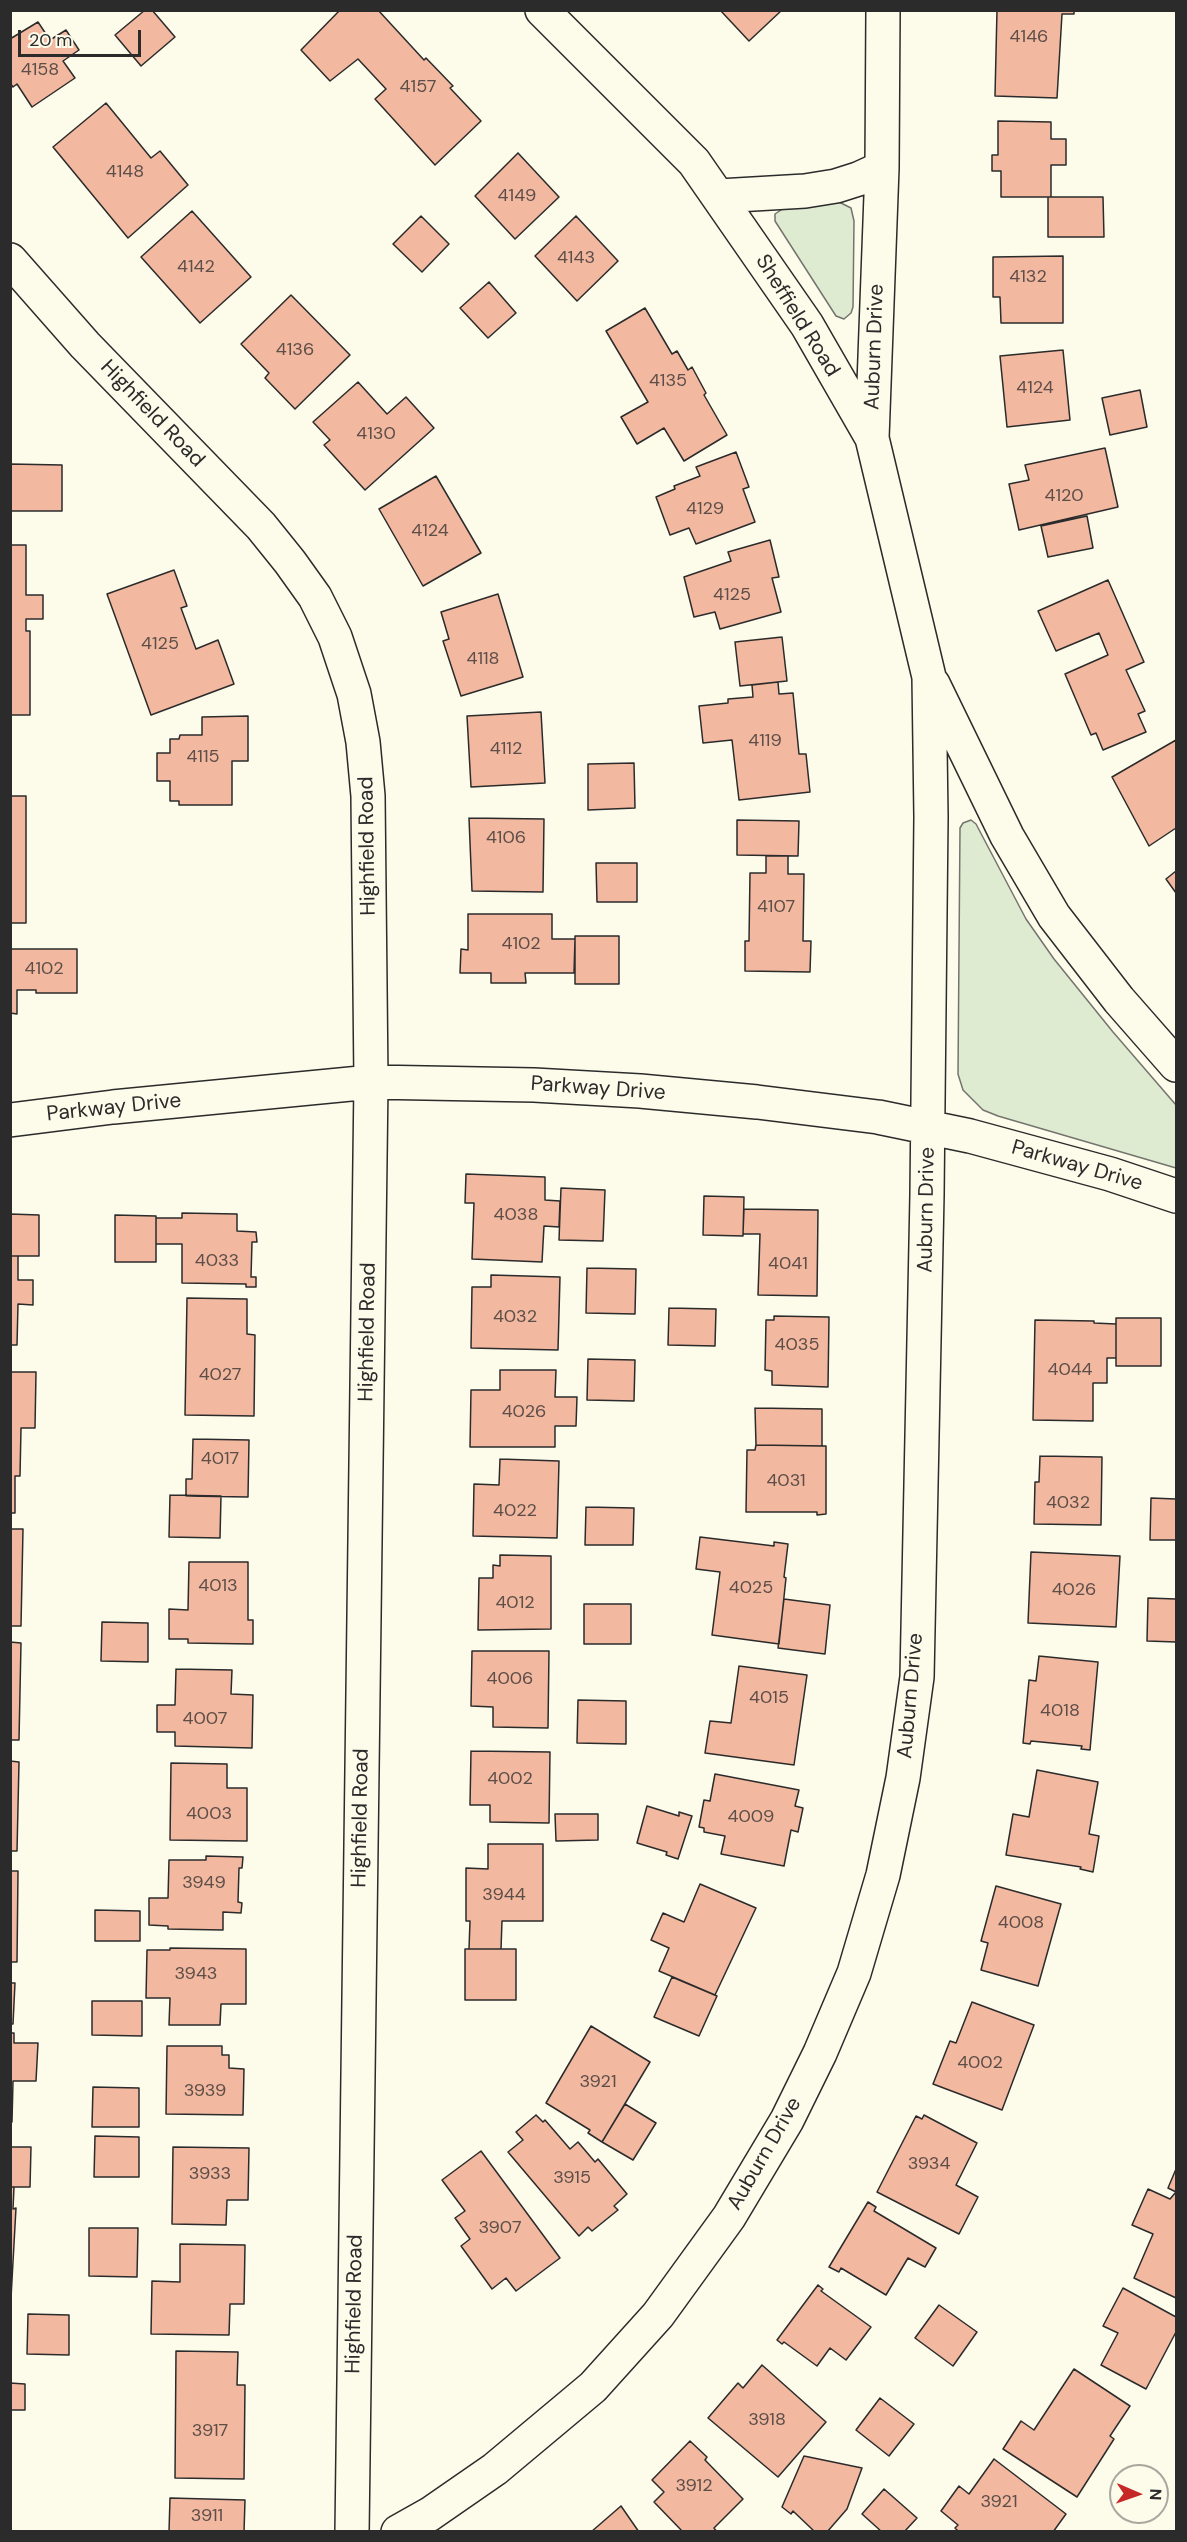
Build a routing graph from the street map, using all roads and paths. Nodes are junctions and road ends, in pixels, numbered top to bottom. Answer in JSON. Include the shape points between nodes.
{"nodes":[{"id":1,"x":542,"y":10,"type":"edge"},
{"id":2,"x":883,"y":10,"type":"edge"},
{"id":3,"x":882,"y":168,"type":"junction"},
{"id":4,"x":719,"y":196,"type":"junction"},
{"id":5,"x":10,"y":260,"type":"edge"},
{"id":6,"x":872,"y":438,"type":"junction"},
{"id":7,"x":929,"y":677,"type":"junction"},
{"id":8,"x":1176,"y":1065,"type":"edge"},
{"id":9,"x":371,"y":1082,"type":"junction"},
{"id":10,"x":10,"y":1120,"type":"edge"},
{"id":11,"x":928,"y":1128,"type":"junction"},
{"id":12,"x":1176,"y":1196,"type":"edge"},
{"id":13,"x":352,"y":2532,"type":"edge"},
{"id":14,"x":398,"y":2532,"type":"edge"}],
"edges":[{"from":1,"to":4,"type":"street","name":"Sheffield Road","via":[[694,162]]},
{"from":2,"to":3,"type":"street","name":"Auburn Drive"},
{"from":3,"to":4,"type":"street","via":[[836,186]]},
{"from":3,"to":6,"type":"street","name":"Auburn Drive"},
{"from":4,"to":6,"type":"street","name":"Sheffield Road","via":[[807,325]]},
{"from":5,"to":9,"type":"street","name":"Highfield Road","via":[[85,345],[261,526],[315,597],[335,637],[354,694],[368,796]]},
{"from":6,"to":7,"type":"street","name":"Auburn Drive"},
{"from":7,"to":8,"type":"street","name":"Auburn Drive","via":[[1007,836],[1054,916]]},
{"from":7,"to":11,"type":"street","name":"Auburn Drive"},
{"from":9,"to":10,"type":"street","name":"Parkway Drive"},
{"from":9,"to":11,"type":"street","name":"Parkway Drive","via":[[534,1084],[640,1091],[847,1112]]},
{"from":9,"to":13,"type":"street","name":"Highfield Road"},
{"from":11,"to":12,"type":"street","name":"Parkway Drive","via":[[1110,1174]]},
{"from":11,"to":14,"type":"street","name":"Auburn Drive","via":[[917,1677],[903,1778],[883,1875],[854,1973],[787,2120],[729,2217],[658,2314],[593,2387],[495,2469]]}]}
